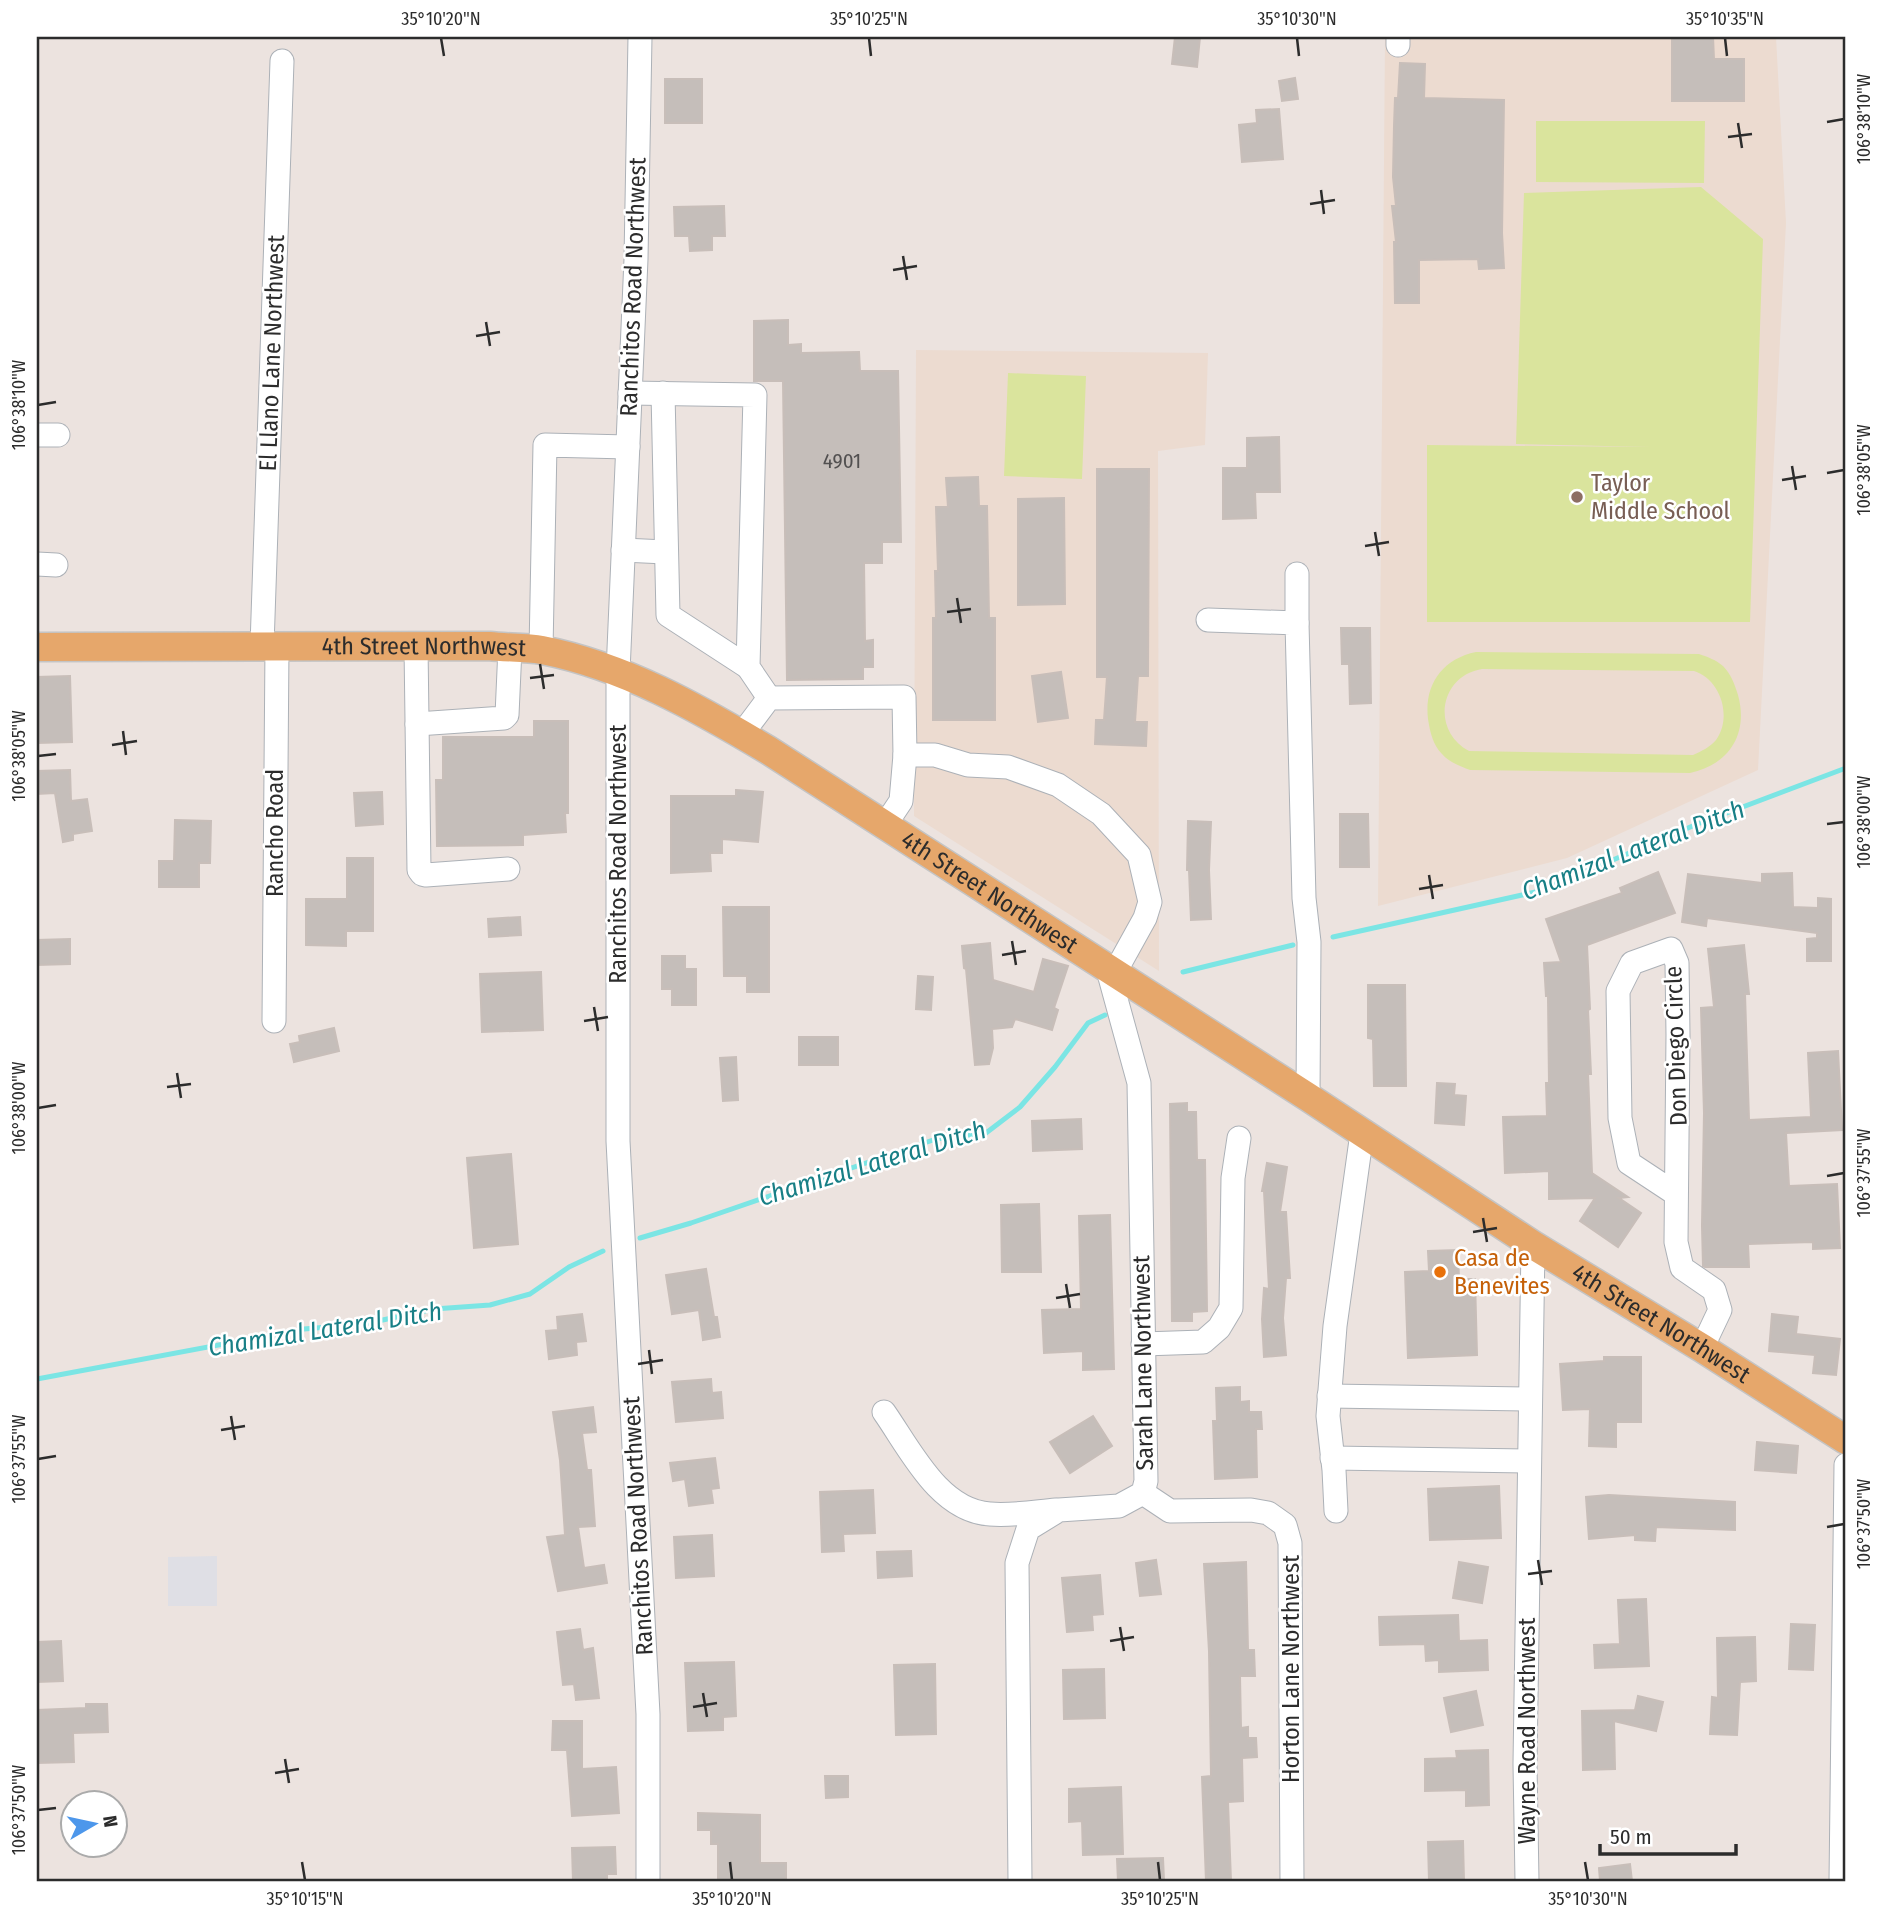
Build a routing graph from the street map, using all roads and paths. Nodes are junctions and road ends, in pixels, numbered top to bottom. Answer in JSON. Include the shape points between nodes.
{"nodes":[{"id":1,"x":640,"y":37,"type":"edge"},
{"id":2,"x":282,"y":61,"type":"dead end"},
{"id":3,"x":630,"y":393,"type":"junction"},
{"id":4,"x":663,"y":393,"type":"junction"},
{"id":5,"x":628,"y":447,"type":"junction"},
{"id":6,"x":623,"y":550,"type":"junction"},
{"id":7,"x":665,"y":552,"type":"junction"},
{"id":8,"x":1297,"y":574,"type":"dead end"},
{"id":9,"x":1208,"y":620,"type":"dead end"},
{"id":10,"x":1297,"y":623,"type":"junction"},
{"id":11,"x":269,"y":646,"type":"junction"},
{"id":12,"x":416,"y":646,"type":"junction"},
{"id":13,"x":37,"y":647,"type":"edge"},
{"id":14,"x":510,"y":648,"type":"junction"},
{"id":15,"x":541,"y":650,"type":"junction"},
{"id":16,"x":748,"y":667,"type":"junction"},
{"id":17,"x":618,"y":673,"type":"junction"},
{"id":18,"x":769,"y":698,"type":"junction"},
{"id":19,"x":417,"y":724,"type":"junction"},
{"id":20,"x":742,"y":734,"type":"junction"},
{"id":21,"x":905,"y":755,"type":"junction"},
{"id":22,"x":885,"y":825,"type":"junction"},
{"id":23,"x":508,"y":869,"type":"dead end"},
{"id":24,"x":1111,"y":972,"type":"junction"},
{"id":25,"x":274,"y":1021,"type":"dead end"},
{"id":26,"x":1308,"y":1097,"type":"junction"},
{"id":27,"x":1362,"y":1133,"type":"junction"},
{"id":28,"x":1239,"y":1138,"type":"dead end"},
{"id":29,"x":1676,"y":1194,"type":"junction"},
{"id":30,"x":1533,"y":1245,"type":"junction"},
{"id":31,"x":1143,"y":1344,"type":"junction"},
{"id":32,"x":1702,"y":1348,"type":"junction"},
{"id":33,"x":1329,"y":1396,"type":"junction"},
{"id":34,"x":1530,"y":1399,"type":"junction"},
{"id":35,"x":884,"y":1412,"type":"dead end"},
{"id":36,"x":1846,"y":1440,"type":"edge"},
{"id":37,"x":1332,"y":1458,"type":"junction"},
{"id":38,"x":1529,"y":1461,"type":"junction"},
{"id":39,"x":1846,"y":1465,"type":"edge"},
{"id":40,"x":1143,"y":1493,"type":"junction"},
{"id":41,"x":1059,"y":1510,"type":"junction"},
{"id":42,"x":1336,"y":1511,"type":"dead end"},
{"id":43,"x":648,"y":1881,"type":"edge"},
{"id":44,"x":1020,"y":1881,"type":"edge"},
{"id":45,"x":1292,"y":1881,"type":"edge"},
{"id":46,"x":1527,"y":1881,"type":"edge"},
{"id":47,"x":1841,"y":1881,"type":"edge"}],
"edges":[{"from":1,"to":3,"type":"street","name":"Ranchitos Road Northwest"},
{"from":2,"to":11,"type":"street","name":"El Llano Lane Northwest"},
{"from":3,"to":4,"type":"street"},
{"from":3,"to":5,"type":"street","name":"Ranchitos Road Northwest"},
{"from":4,"to":7,"type":"street"},
{"from":4,"to":16,"type":"street","via":[[755,396]]},
{"from":5,"to":6,"type":"street","name":"Ranchitos Road Northwest"},
{"from":5,"to":15,"type":"street","via":[[545,445]]},
{"from":6,"to":7,"type":"street"},
{"from":6,"to":17,"type":"street","name":"Ranchitos Road Northwest"},
{"from":7,"to":16,"type":"street","via":[[668,615]]},
{"from":8,"to":10,"type":"street"},
{"from":9,"to":10,"type":"street"},
{"from":10,"to":26,"type":"street","via":[[1309,942]]},
{"from":11,"to":12,"type":"main road","name":"4th Street Northwest"},
{"from":11,"to":13,"type":"main road","name":"4th Street Northwest"},
{"from":11,"to":25,"type":"street","name":"Rancho Road"},
{"from":12,"to":14,"type":"main road","name":"4th Street Northwest"},
{"from":12,"to":19,"type":"street"},
{"from":14,"to":15,"type":"main road","name":"4th Street Northwest"},
{"from":14,"to":19,"type":"street","via":[[504,719]]},
{"from":15,"to":17,"type":"main road","name":"4th Street Northwest"},
{"from":16,"to":18,"type":"street"},
{"from":17,"to":20,"type":"main road","name":"4th Street Northwest"},
{"from":17,"to":43,"type":"street","name":"Ranchitos Road Northwest","via":[[619,1164],[648,1714]]},
{"from":18,"to":20,"type":"street"},
{"from":18,"to":21,"type":"street","via":[[904,697]]},
{"from":19,"to":23,"type":"street","via":[[419,870],[422,874]]},
{"from":20,"to":22,"type":"main road","name":"4th Street Northwest"},
{"from":21,"to":22,"type":"street","via":[[901,801]]},
{"from":21,"to":24,"type":"street","via":[[1008,767],[1058,785],[1101,814],[1139,855],[1150,902]]},
{"from":22,"to":24,"type":"main road","name":"4th Street Northwest"},
{"from":24,"to":26,"type":"main road","name":"4th Street Northwest"},
{"from":24,"to":31,"type":"street","name":"Sarah Lane Northwest","via":[[1139,1083]]},
{"from":26,"to":27,"type":"main road","name":"4th Street Northwest"},
{"from":27,"to":30,"type":"main road","name":"4th Street Northwest"},
{"from":27,"to":33,"type":"street"},
{"from":28,"to":31,"type":"street","via":[[1233,1178],[1231,1308],[1203,1342]]},
{"from":29,"to":29,"type":"street","name":"Don Diego Circle","via":[[1677,963],[1671,949],[1632,963],[1618,991],[1620,1118],[1629,1163]]},
{"from":29,"to":32,"type":"street","name":"Don Diego Circle","via":[[1676,1242],[1682,1268],[1714,1290],[1720,1310]]},
{"from":30,"to":32,"type":"main road","name":"4th Street Northwest"},
{"from":30,"to":34,"type":"street","name":"Wayne Road Northwest"},
{"from":31,"to":40,"type":"street","name":"Sarah Lane Northwest"},
{"from":32,"to":36,"type":"main road","name":"4th Street Northwest"},
{"from":33,"to":34,"type":"street"},
{"from":33,"to":37,"type":"street"},
{"from":34,"to":38,"type":"street","name":"Wayne Road Northwest"},
{"from":35,"to":41,"type":"street","via":[[932,1481],[960,1505],[988,1514]]},
{"from":37,"to":38,"type":"street"},
{"from":37,"to":42,"type":"street"},
{"from":38,"to":46,"type":"street","name":"Wayne Road Northwest"},
{"from":39,"to":47,"type":"street"},
{"from":40,"to":41,"type":"street","name":"Sarah Lane Northwest","via":[[1119,1506]]},
{"from":40,"to":45,"type":"street","name":"Horton Lane Northwest","via":[[1170,1511],[1251,1510],[1268,1513],[1285,1525],[1290,1544]]},
{"from":41,"to":44,"type":"street","name":"Sarah Lane Northwest","via":[[1028,1529],[1017,1563]]}]}
